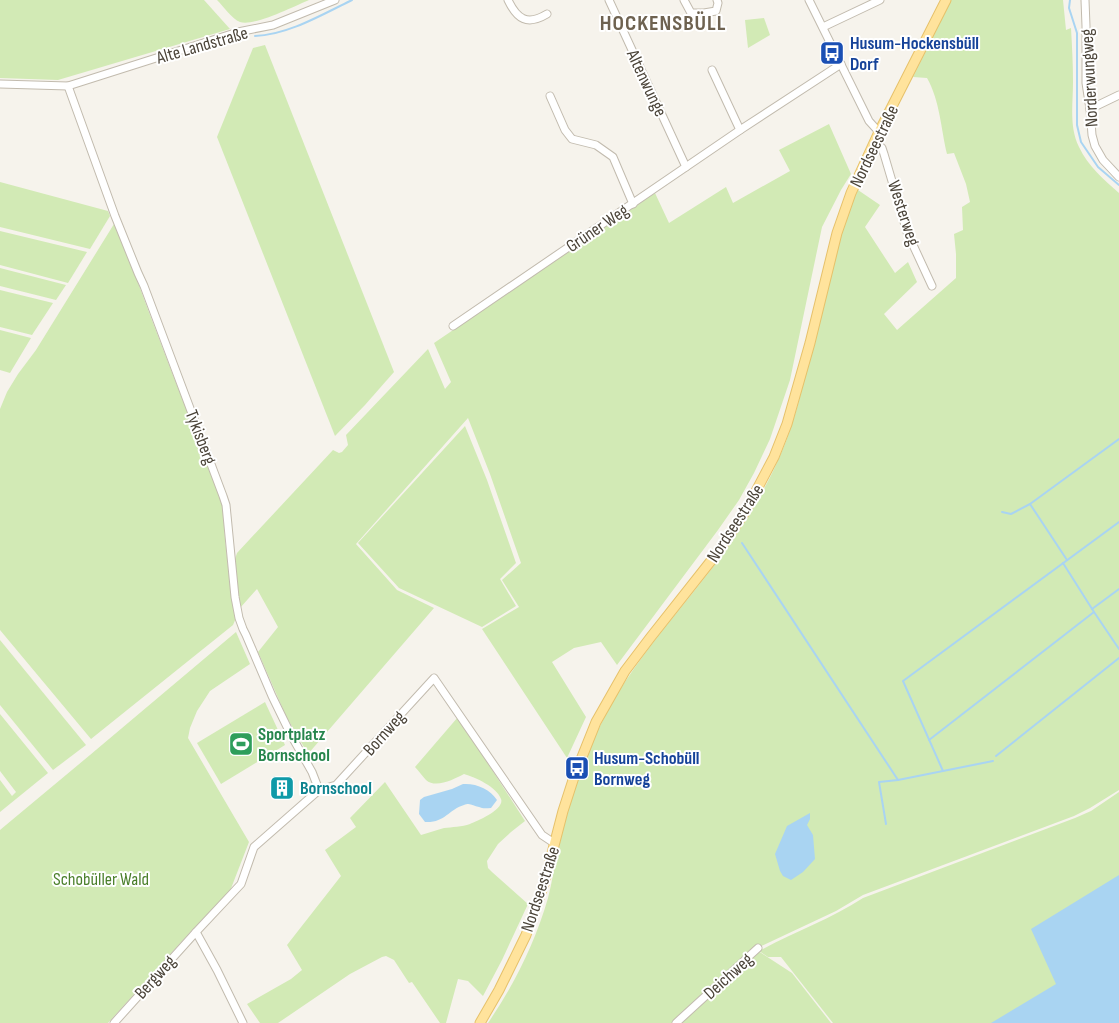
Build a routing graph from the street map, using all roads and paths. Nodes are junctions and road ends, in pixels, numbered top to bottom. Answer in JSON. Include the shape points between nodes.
{"nodes":[{"id":1,"x":335,"y":0,"type":"edge"},
{"id":2,"x":508,"y":0,"type":"edge"},
{"id":3,"x":609,"y":0,"type":"edge"},
{"id":4,"x":684,"y":0,"type":"edge"},
{"id":5,"x":717,"y":0,"type":"edge"},
{"id":6,"x":809,"y":0,"type":"edge"},
{"id":7,"x":880,"y":0,"type":"edge"},
{"id":8,"x":946,"y":0,"type":"edge"},
{"id":9,"x":1085,"y":0,"type":"edge"},
{"id":10,"x":547,"y":14,"type":"dead end"},
{"id":11,"x":823,"y":27,"type":"junction"},
{"id":12,"x":841,"y":64,"type":"junction"},
{"id":13,"x":712,"y":70,"type":"dead end"},
{"id":14,"x":0,"y":84,"type":"edge"},
{"id":15,"x":68,"y":86,"type":"junction"},
{"id":16,"x":1119,"y":95,"type":"edge"},
{"id":17,"x":550,"y":96,"type":"dead end"},
{"id":18,"x":1090,"y":109,"type":"junction"},
{"id":19,"x":740,"y":130,"type":"junction"},
{"id":20,"x":879,"y":132,"type":"junction"},
{"id":21,"x":875,"y":142,"type":"junction"},
{"id":22,"x":686,"y":167,"type":"junction"},
{"id":23,"x":1119,"y":177,"type":"edge"},
{"id":24,"x":633,"y":204,"type":"junction"},
{"id":25,"x":932,"y":286,"type":"dead end"},
{"id":26,"x":453,"y":326,"type":"dead end"},
{"id":27,"x":319,"y":790,"type":"junction"},
{"id":28,"x":554,"y":844,"type":"junction"},
{"id":29,"x":196,"y":932,"type":"junction"},
{"id":30,"x":758,"y":948,"type":"dead end"},
{"id":31,"x":114,"y":1023,"type":"edge"},
{"id":32,"x":243,"y":1023,"type":"edge"},
{"id":33,"x":480,"y":1023,"type":"edge"},
{"id":34,"x":676,"y":1023,"type":"edge"}],
"edges":[{"from":1,"to":15,"type":"street","name":"Alte Landstraße","via":[[273,25],[238,32]]},
{"from":2,"to":10,"type":"street","via":[[522,19],[535,20]]},
{"from":3,"to":22,"type":"street","name":"Altenwunge"},
{"from":4,"to":5,"type":"street","via":[[692,13],[704,13],[716,11]]},
{"from":6,"to":11,"type":"street"},
{"from":7,"to":11,"type":"street"},
{"from":8,"to":20,"type":"main road","name":"Nordseestraße"},
{"from":9,"to":18,"type":"street","name":"Norderwungweg","via":[[1086,83]]},
{"from":11,"to":12,"type":"street"},
{"from":12,"to":19,"type":"street","name":"Grüner Weg"},
{"from":12,"to":20,"type":"street","via":[[869,122]]},
{"from":13,"to":19,"type":"street"},
{"from":14,"to":15,"type":"street","name":"Alte Landstraße"},
{"from":15,"to":27,"type":"street","name":"Tykisberg","via":[[226,505],[235,597],[243,629]]},
{"from":16,"to":18,"type":"street"},
{"from":17,"to":24,"type":"street","via":[[572,139],[596,145],[613,157]]},
{"from":18,"to":23,"type":"street","name":"Norderwungweg","via":[[1095,146]]},
{"from":19,"to":22,"type":"street","name":"Grüner Weg"},
{"from":20,"to":21,"type":"main road","name":"Nordseestraße"},
{"from":21,"to":25,"type":"street","name":"Westerweg","via":[[882,148],[907,232]]},
{"from":21,"to":28,"type":"main road","name":"Nordseestraße","via":[[837,233],[810,343],[774,457],[745,512],[622,677],[596,722],[577,768]]},
{"from":22,"to":24,"type":"street","name":"Grüner Weg"},
{"from":24,"to":26,"type":"street","name":"Grüner Weg"},
{"from":27,"to":28,"type":"street","name":"Bornweg","via":[[336,785],[434,678],[542,835]]},
{"from":27,"to":29,"type":"street","name":"Bornweg","via":[[254,847],[241,884]]},
{"from":28,"to":33,"type":"main road","name":"Nordseestraße","via":[[526,935]]},
{"from":29,"to":31,"type":"street","name":"Bergweg"},
{"from":29,"to":32,"type":"street"},
{"from":30,"to":34,"type":"street","name":"Deichweg"}]}
